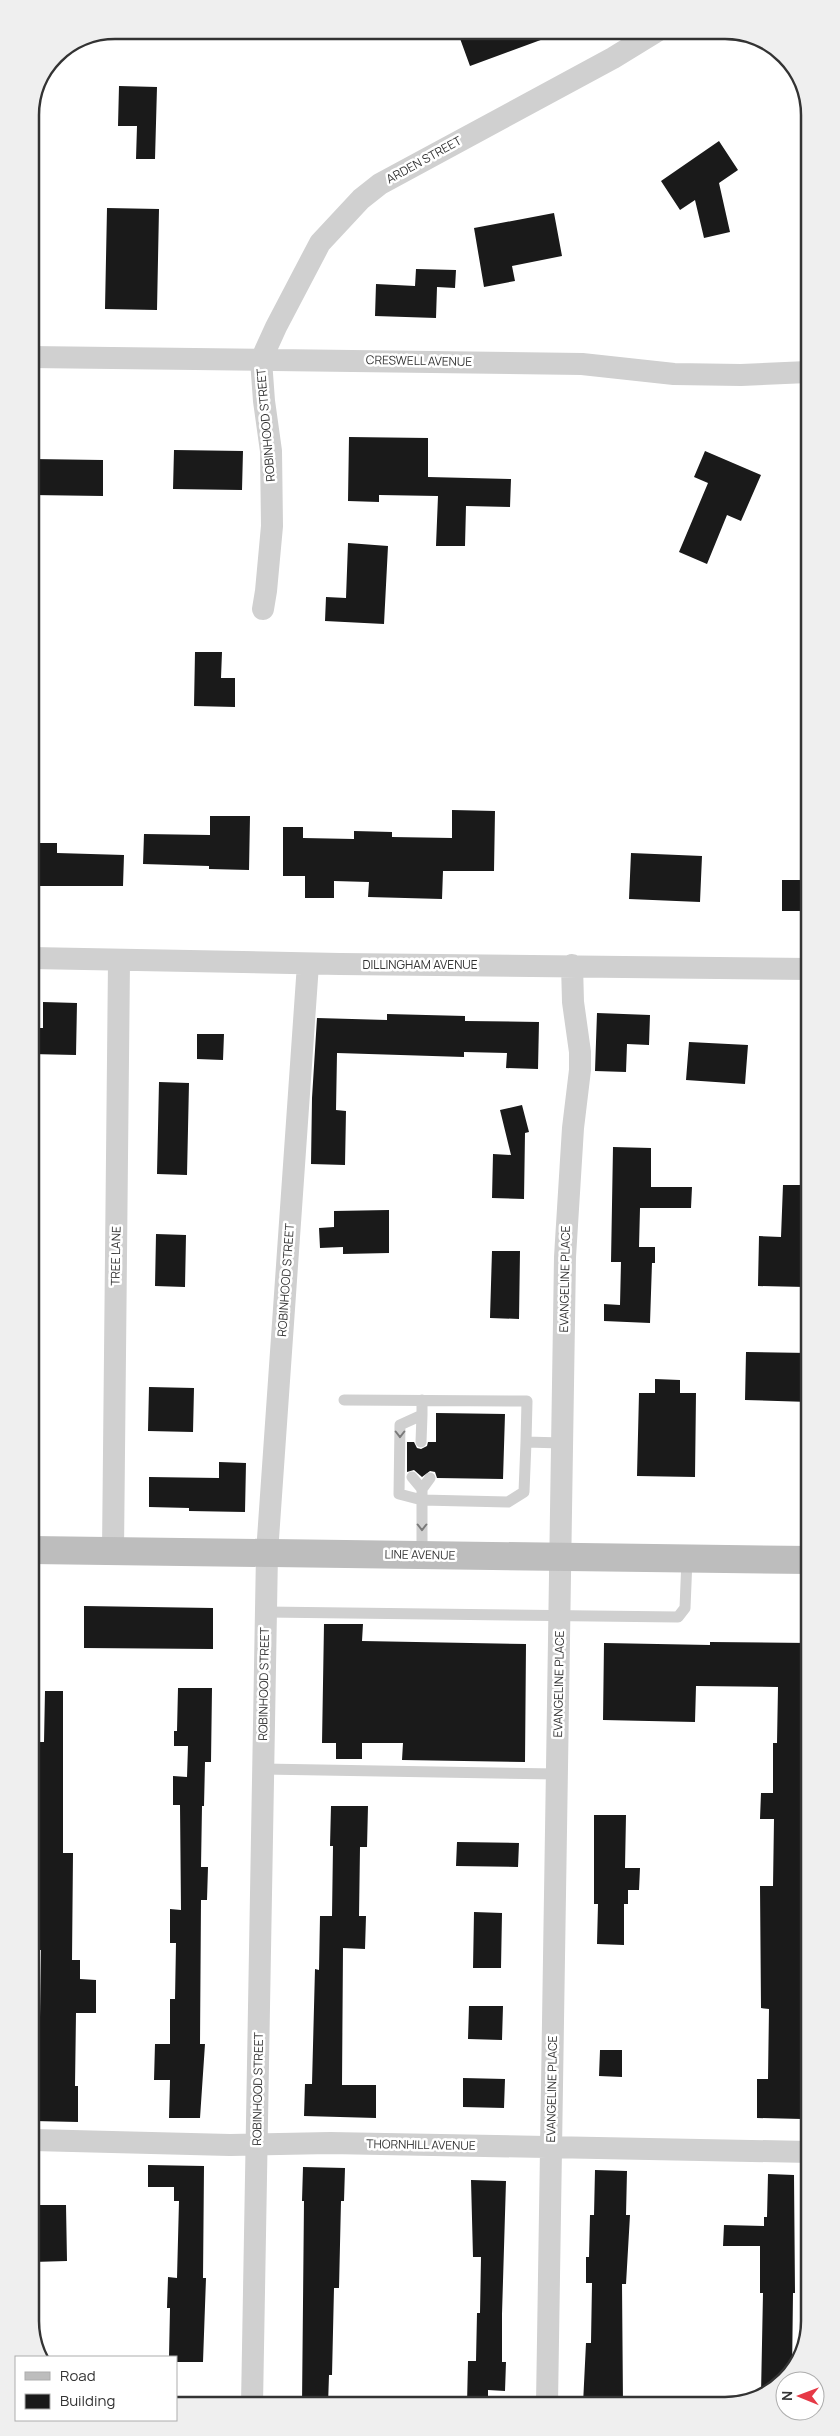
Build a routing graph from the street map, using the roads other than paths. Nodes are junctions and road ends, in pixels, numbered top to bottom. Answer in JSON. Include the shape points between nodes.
{"nodes":[{"id":1,"x":643,"y":39,"type":"edge"},
{"id":2,"x":39,"y":358,"type":"edge"},
{"id":3,"x":261,"y":360,"type":"junction"},
{"id":4,"x":801,"y":372,"type":"edge"},
{"id":5,"x":262,"y":609,"type":"dead end"},
{"id":6,"x":39,"y":958,"type":"edge"},
{"id":7,"x":119,"y":961,"type":"junction"},
{"id":8,"x":308,"y":964,"type":"junction"},
{"id":9,"x":572,"y":965,"type":"junction"},
{"id":10,"x":801,"y":969,"type":"edge"},
{"id":11,"x":344,"y":1400,"type":"dead end"},
{"id":12,"x":422,"y":1400,"type":"junction"},
{"id":13,"x":422,"y":1420,"type":"junction"},
{"id":14,"x":526,"y":1442,"type":"junction"},
{"id":15,"x":562,"y":1443,"type":"junction"},
{"id":16,"x":421,"y":1484,"type":"junction"},
{"id":17,"x":39,"y":1550,"type":"edge"},
{"id":18,"x":112,"y":1552,"type":"junction"},
{"id":19,"x":266,"y":1553,"type":"junction"},
{"id":20,"x":422,"y":1555,"type":"junction"},
{"id":21,"x":561,"y":1557,"type":"junction"},
{"id":22,"x":687,"y":1558,"type":"junction"},
{"id":23,"x":801,"y":1560,"type":"edge"},
{"id":24,"x":266,"y":1612,"type":"junction"},
{"id":25,"x":560,"y":1614,"type":"junction"},
{"id":26,"x":263,"y":1769,"type":"junction"},
{"id":27,"x":558,"y":1774,"type":"junction"},
{"id":28,"x":39,"y":2140,"type":"edge"},
{"id":29,"x":257,"y":2144,"type":"junction"},
{"id":30,"x":552,"y":2148,"type":"junction"},
{"id":31,"x":801,"y":2152,"type":"edge"},
{"id":32,"x":252,"y":2397,"type":"edge"},
{"id":33,"x":547,"y":2397,"type":"edge"}],
"edges":[{"from":1,"to":3,"type":"street","name":"ARDEN STREET","via":[[380,184],[361,199],[320,243]]},
{"from":2,"to":3,"type":"street","name":"CRESWELL AVENUE"},
{"from":3,"to":4,"type":"street","name":"CRESWELL AVENUE","via":[[582,364],[674,374]]},
{"from":3,"to":5,"type":"street","name":"ROBINHOOD STREET","via":[[271,451],[272,526]]},
{"from":6,"to":7,"type":"street","name":"DILLINGHAM AVENUE"},
{"from":7,"to":8,"type":"street","name":"DILLINGHAM AVENUE"},
{"from":7,"to":18,"type":"street","name":"TREE LANE"},
{"from":8,"to":9,"type":"street","name":"DILLINGHAM AVENUE"},
{"from":8,"to":19,"type":"street","name":"ROBINHOOD STREET"},
{"from":9,"to":10,"type":"street","name":"DILLINGHAM AVENUE"},
{"from":9,"to":15,"type":"street","name":"EVANGELINE PLACE","via":[[572,1002],[580,1070],[567,1195]]},
{"from":11,"to":12,"type":"lane"},
{"from":12,"to":13,"type":"lane"},
{"from":12,"to":14,"type":"lane","via":[[527,1401]]},
{"from":13,"to":13,"type":"lane","via":[[421,1442]]},
{"from":13,"to":16,"type":"lane","one_way":true,"via":[[400,1424],[400,1494]]},
{"from":14,"to":15,"type":"lane"},
{"from":14,"to":16,"type":"lane","via":[[524,1492],[508,1502]]},
{"from":15,"to":21,"type":"street","name":"EVANGELINE PLACE"},
{"from":16,"to":20,"type":"lane","one_way":true},
{"from":17,"to":18,"type":"main road","name":"LINE AVENUE"},
{"from":18,"to":19,"type":"main road","name":"LINE AVENUE"},
{"from":19,"to":20,"type":"main road","name":"LINE AVENUE"},
{"from":19,"to":24,"type":"street","name":"ROBINHOOD STREET"},
{"from":20,"to":21,"type":"main road","name":"LINE AVENUE"},
{"from":21,"to":22,"type":"main road","name":"LINE AVENUE"},
{"from":21,"to":25,"type":"street","name":"EVANGELINE PLACE"},
{"from":22,"to":23,"type":"main road","name":"LINE AVENUE"},
{"from":22,"to":25,"type":"lane","via":[[685,1608],[678,1617]]},
{"from":24,"to":25,"type":"lane"},
{"from":24,"to":26,"type":"street","name":"ROBINHOOD STREET"},
{"from":25,"to":27,"type":"street","name":"EVANGELINE PLACE"},
{"from":26,"to":27,"type":"lane"},
{"from":26,"to":29,"type":"street","name":"ROBINHOOD STREET"},
{"from":27,"to":30,"type":"street","name":"EVANGELINE PLACE"},
{"from":28,"to":29,"type":"street","name":"THORNHILL AVENUE"},
{"from":29,"to":30,"type":"street","name":"THORNHILL AVENUE"},
{"from":29,"to":32,"type":"street","name":"ROBINHOOD STREET"},
{"from":30,"to":31,"type":"street","name":"THORNHILL AVENUE"},
{"from":30,"to":33,"type":"street","name":"EVANGELINE PLACE"}]}
